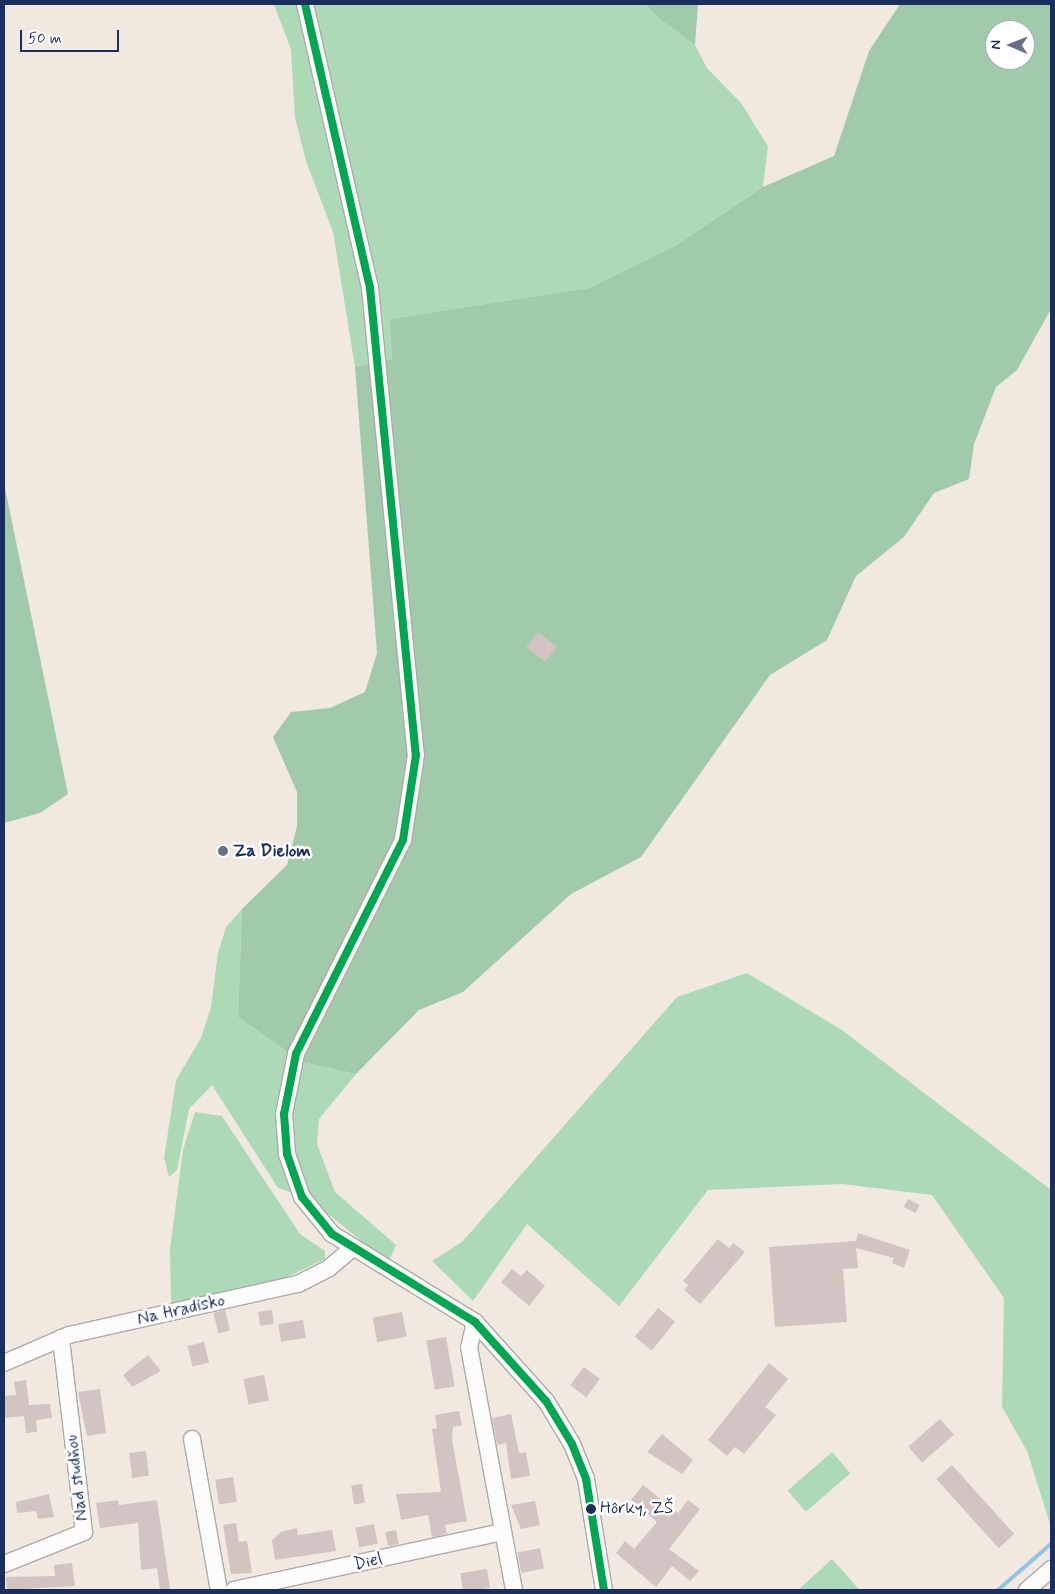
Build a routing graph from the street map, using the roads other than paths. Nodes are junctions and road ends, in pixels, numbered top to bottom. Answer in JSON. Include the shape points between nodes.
{"nodes":[{"id":1,"x":305,"y":4,"type":"edge"},
{"id":2,"x":352,"y":1248,"type":"junction"},
{"id":3,"x":475,"y":1322,"type":"junction"},
{"id":4,"x":61,"y":1338,"type":"junction"},
{"id":5,"x":4,"y":1363,"type":"edge"},
{"id":6,"x":192,"y":1439,"type":"dead end"},
{"id":7,"x":502,"y":1532,"type":"junction"},
{"id":8,"x":4,"y":1564,"type":"edge"},
{"id":9,"x":1051,"y":1569,"type":"edge"},
{"id":10,"x":219,"y":1590,"type":"edge"},
{"id":11,"x":234,"y":1590,"type":"edge"},
{"id":12,"x":514,"y":1590,"type":"edge"},
{"id":13,"x":604,"y":1590,"type":"edge"},
{"id":14,"x":1027,"y":1590,"type":"edge"}],
"edges":[{"from":1,"to":2,"type":"street","via":[[370,288],[395,508],[416,755],[403,840],[296,1054],[287,1084],[284,1135],[292,1176],[315,1216]]},
{"from":2,"to":3,"type":"street"},
{"from":2,"to":4,"type":"street","name":"Na Hradisko","via":[[329,1268],[298,1284]]},
{"from":3,"to":7,"type":"street","via":[[469,1347]]},
{"from":3,"to":13,"type":"street","via":[[525,1373],[572,1444],[589,1492]]},
{"from":4,"to":5,"type":"street","name":"Na Hradisko"},
{"from":4,"to":8,"type":"street","name":"Nad studňou","via":[[84,1532]]},
{"from":6,"to":10,"type":"street"},
{"from":7,"to":11,"type":"street","name":"Diel"},
{"from":7,"to":12,"type":"street"},
{"from":9,"to":14,"type":"street"}]}
